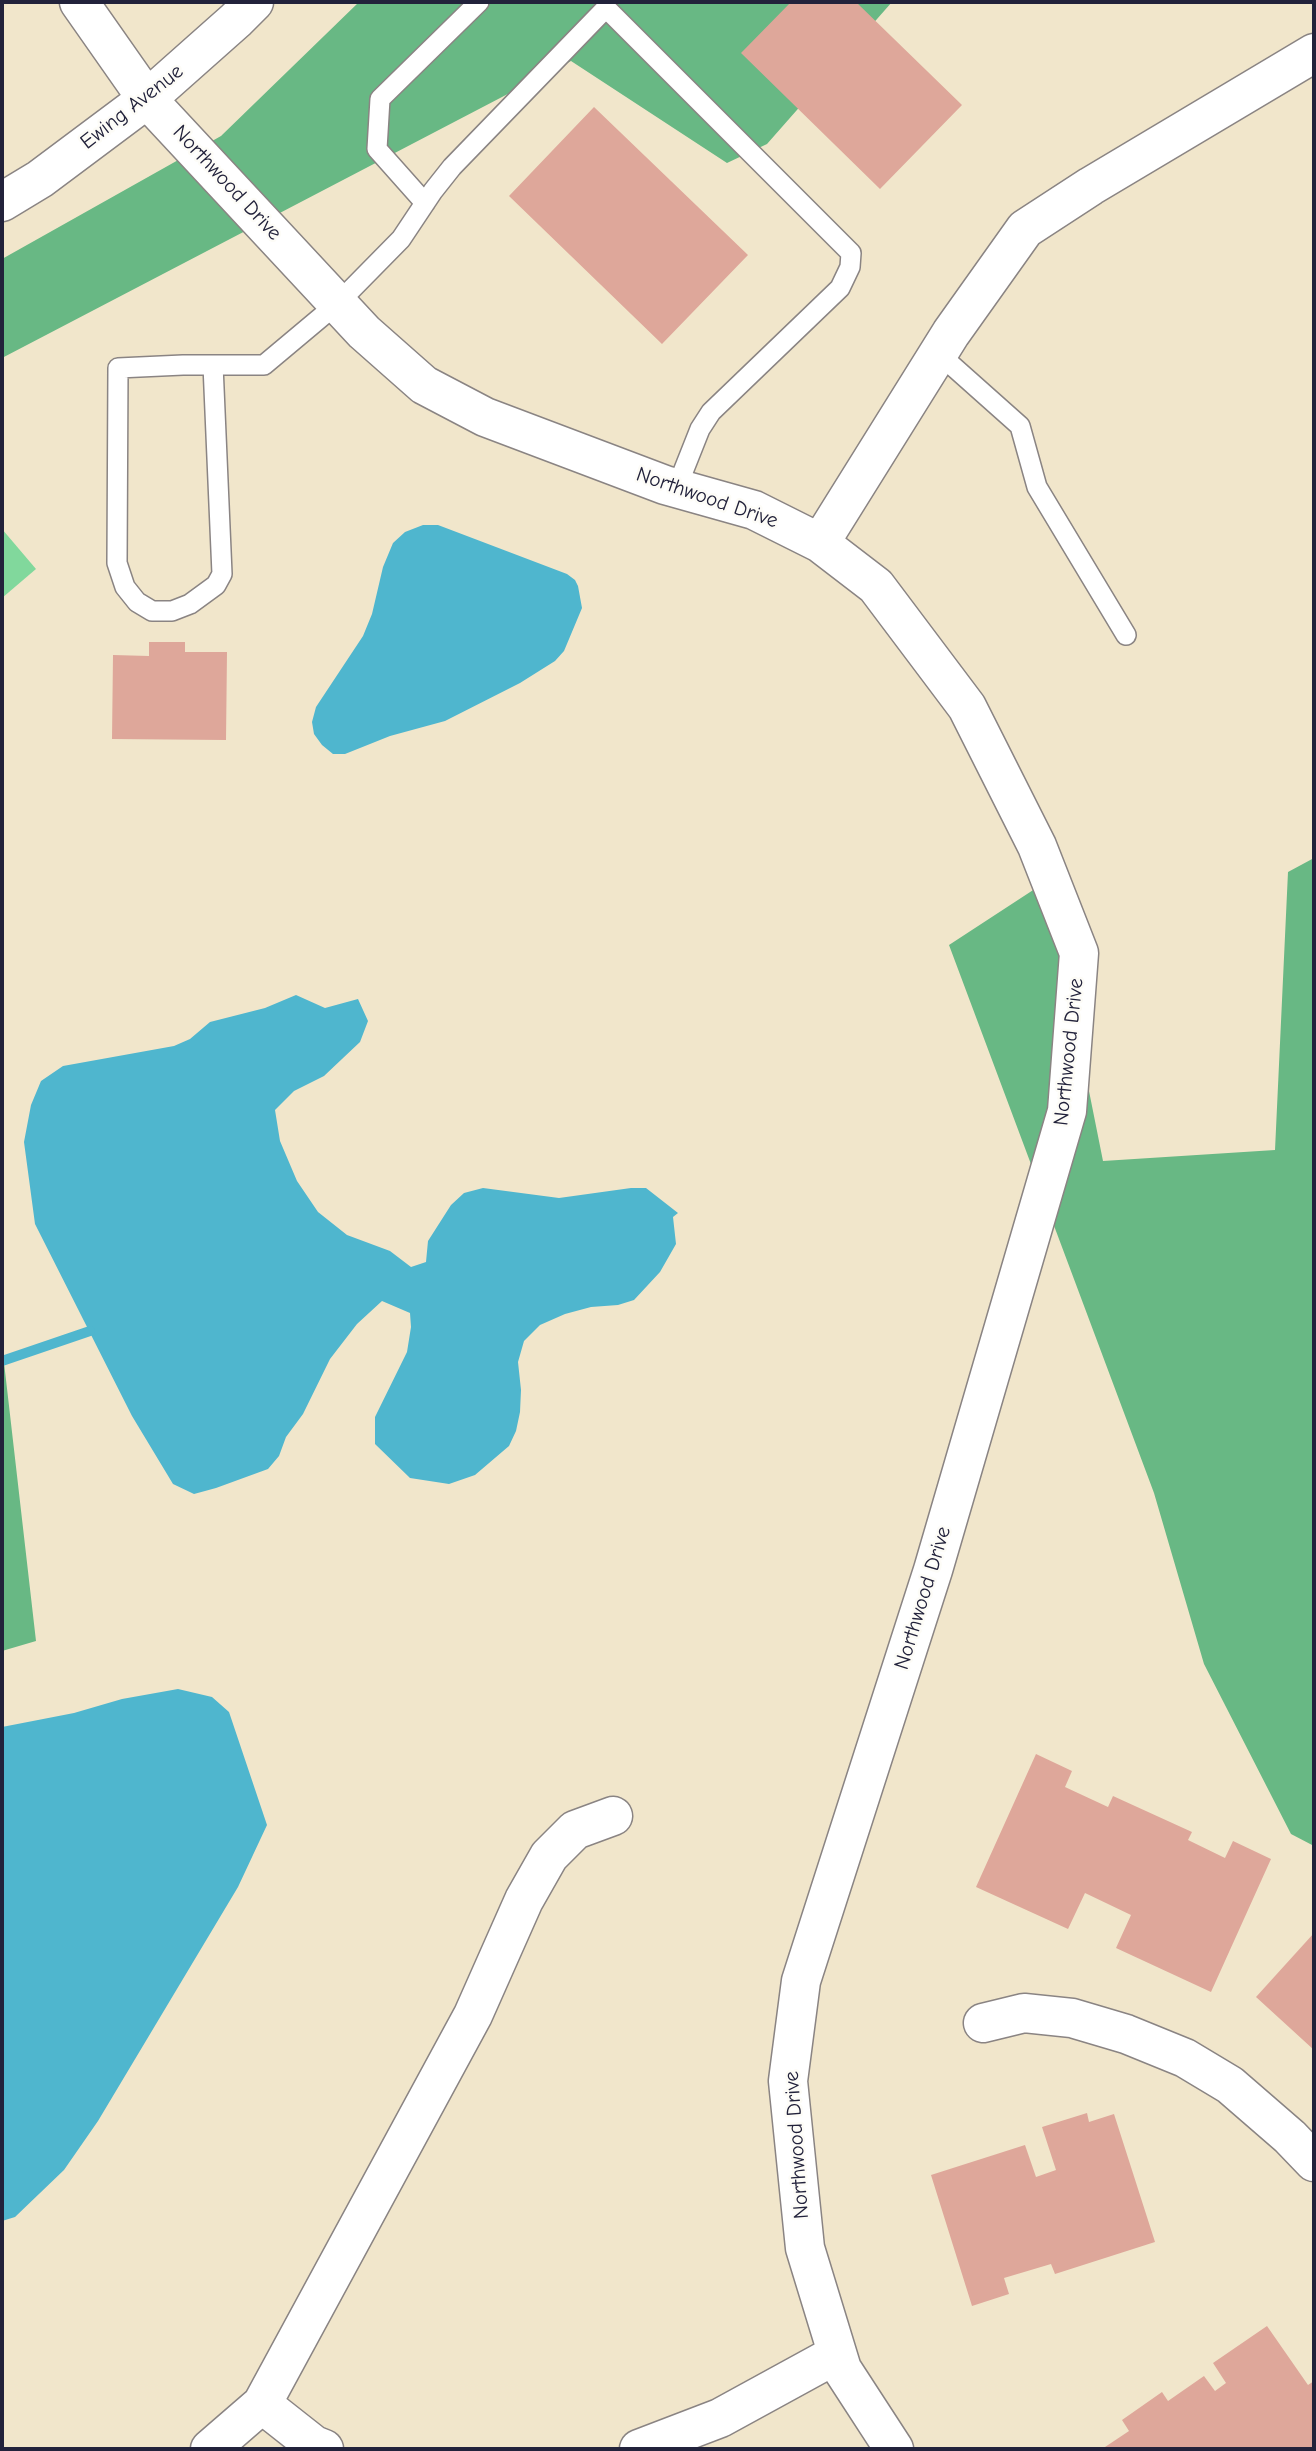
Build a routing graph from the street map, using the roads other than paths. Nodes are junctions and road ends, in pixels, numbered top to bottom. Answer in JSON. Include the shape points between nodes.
{"nodes":[{"id":1,"x":79,"y":2,"type":"edge"},
{"id":2,"x":254,"y":2,"type":"edge"},
{"id":3,"x":479,"y":2,"type":"edge"},
{"id":4,"x":603,"y":5,"type":"edge"},
{"id":5,"x":1314,"y":53,"type":"edge"},
{"id":6,"x":147,"y":99,"type":"junction"},
{"id":7,"x":2,"y":202,"type":"edge"},
{"id":8,"x":425,"y":203,"type":"junction"},
{"id":9,"x":338,"y":303,"type":"junction"},
{"id":10,"x":938,"y":354,"type":"junction"},
{"id":11,"x":213,"y":365,"type":"junction"},
{"id":12,"x":677,"y":488,"type":"junction"},
{"id":13,"x":820,"y":543,"type":"junction"},
{"id":14,"x":1126,"y":635,"type":"dead end"},
{"id":15,"x":613,"y":1816,"type":"dead end"},
{"id":16,"x":984,"y":2023,"type":"dead end"},
{"id":17,"x":1314,"y":2162,"type":"edge"},
{"id":18,"x":837,"y":2354,"type":"junction"},
{"id":19,"x":262,"y":2404,"type":"junction"},
{"id":20,"x":210,"y":2449,"type":"edge"},
{"id":21,"x":324,"y":2449,"type":"edge"},
{"id":22,"x":639,"y":2449,"type":"edge"},
{"id":23,"x":894,"y":2449,"type":"edge"}],
"edges":[{"from":1,"to":6,"type":"street","name":"Northwood Drive"},
{"from":2,"to":6,"type":"street","name":"Ewing Avenue"},
{"from":3,"to":8,"type":"lane","via":[[380,99],[377,149]]},
{"from":4,"to":8,"type":"lane","via":[[452,167]]},
{"from":4,"to":12,"type":"lane","via":[[851,253],[841,288],[711,412]]},
{"from":5,"to":10,"type":"street","via":[[1026,229]]},
{"from":6,"to":7,"type":"street","name":"Ewing Avenue"},
{"from":6,"to":9,"type":"street","name":"Northwood Drive"},
{"from":8,"to":9,"type":"lane","via":[[401,240]]},
{"from":9,"to":11,"type":"lane","via":[[264,365]]},
{"from":9,"to":12,"type":"street","name":"Northwood Drive","via":[[424,385],[485,417]]},
{"from":10,"to":13,"type":"street"},
{"from":10,"to":14,"type":"lane","via":[[1020,426],[1037,487]]},
{"from":11,"to":11,"type":"lane","via":[[118,368],[117,563],[125,587],[152,611],[173,611],[190,604],[216,585],[222,574]]},
{"from":12,"to":13,"type":"street","name":"Northwood Drive","via":[[754,510]]},
{"from":13,"to":18,"type":"street","name":"Northwood Drive","via":[[876,586],[967,707],[1037,846],[1079,953],[1067,1111],[933,1570],[801,1981],[788,2081],[805,2248]]},
{"from":15,"to":19,"type":"street","via":[[575,1830],[549,1856],[472,2015]]},
{"from":16,"to":17,"type":"street","via":[[1024,2013],[1072,2018],[1185,2058],[1230,2085]]},
{"from":18,"to":22,"type":"street","via":[[720,2418]]},
{"from":18,"to":23,"type":"street","name":"Northwood Drive","via":[[842,2370]]},
{"from":19,"to":20,"type":"street"},
{"from":19,"to":21,"type":"street"}]}
